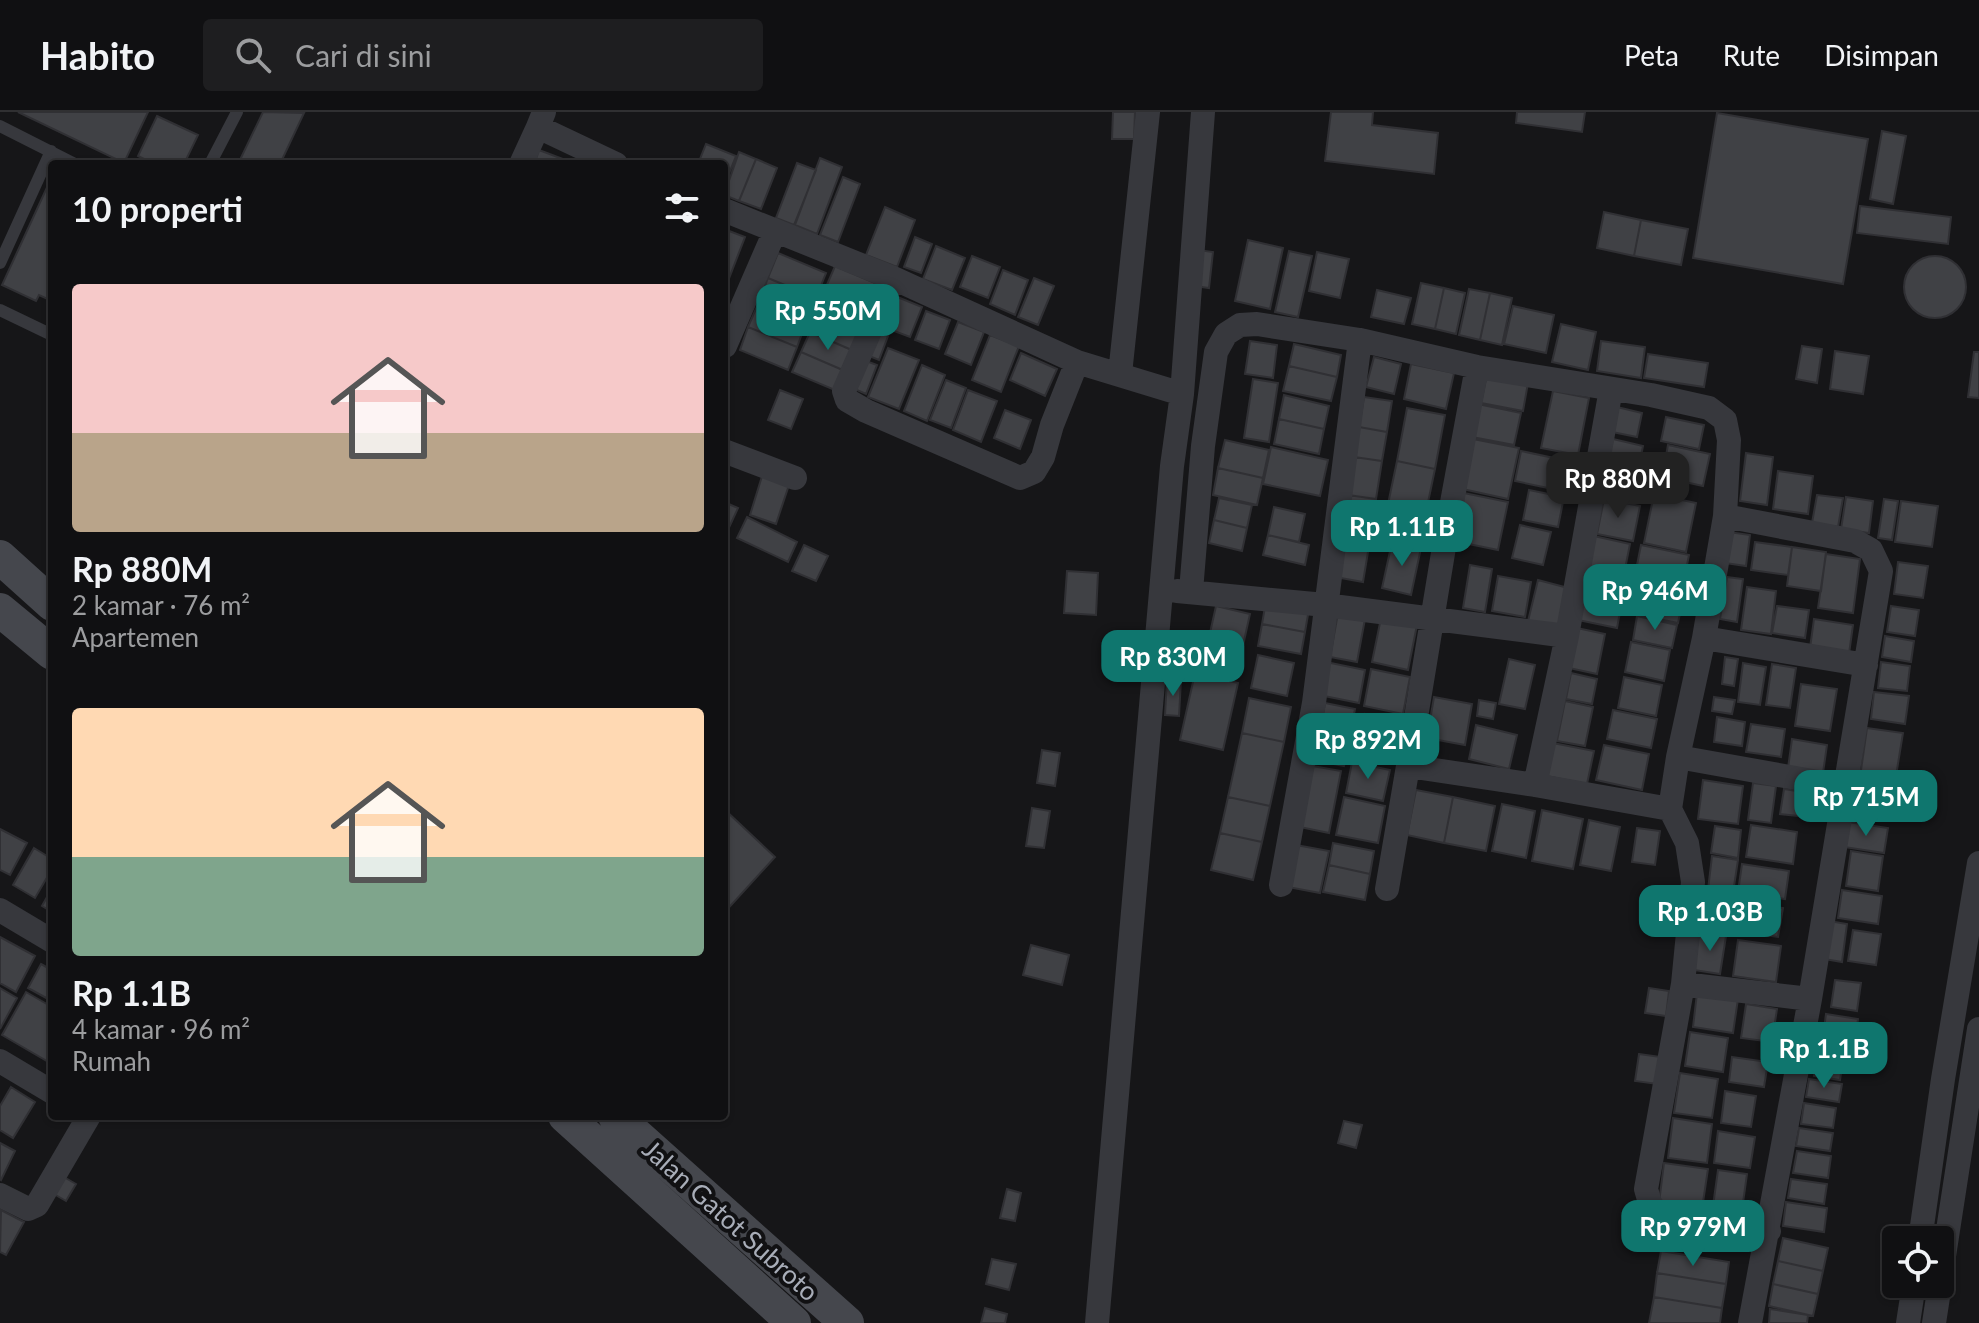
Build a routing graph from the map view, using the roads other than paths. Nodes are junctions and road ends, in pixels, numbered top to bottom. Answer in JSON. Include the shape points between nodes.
{"nodes":[{"id":1,"x":237,"y":112,"type":"edge"},
{"id":2,"x":1148,"y":112,"type":"edge"},
{"id":3,"x":1203,"y":112,"type":"edge"},
{"id":4,"x":541,"y":120,"type":"edge"},
{"id":5,"x":0,"y":126,"type":"edge"},
{"id":6,"x":51,"y":151,"type":"junction"},
{"id":7,"x":68,"y":160,"type":"edge"},
{"id":8,"x":212,"y":160,"type":"edge"},
{"id":9,"x":523,"y":160,"type":"edge"},
{"id":10,"x":609,"y":160,"type":"edge"},
{"id":11,"x":728,"y":212,"type":"edge"},
{"id":12,"x":775,"y":231,"type":"junction"},
{"id":13,"x":0,"y":263,"type":"edge"},
{"id":14,"x":893,"y":278,"type":"junction"},
{"id":15,"x":0,"y":310,"type":"edge"},
{"id":16,"x":48,"y":333,"type":"edge"},
{"id":17,"x":728,"y":339,"type":"edge"},
{"id":18,"x":1360,"y":340,"type":"junction"},
{"id":19,"x":1077,"y":362,"type":"junction"},
{"id":20,"x":1477,"y":367,"type":"junction"},
{"id":21,"x":1125,"y":376,"type":"junction"},
{"id":22,"x":1611,"y":389,"type":"junction"},
{"id":23,"x":1178,"y":393,"type":"junction"},
{"id":24,"x":728,"y":453,"type":"edge"},
{"id":25,"x":795,"y":478,"type":"dead end"},
{"id":26,"x":1725,"y":516,"type":"junction"},
{"id":27,"x":0,"y":557,"type":"edge"},
{"id":28,"x":1162,"y":590,"type":"junction"},
{"id":29,"x":1191,"y":591,"type":"junction"},
{"id":30,"x":1325,"y":605,"type":"junction"},
{"id":31,"x":0,"y":610,"type":"edge"},
{"id":32,"x":1434,"y":618,"type":"junction"},
{"id":33,"x":45,"y":620,"type":"edge"},
{"id":34,"x":1567,"y":636,"type":"junction"},
{"id":35,"x":1704,"y":638,"type":"junction"},
{"id":36,"x":1866,"y":665,"type":"junction"},
{"id":37,"x":1678,"y":757,"type":"junction"},
{"id":38,"x":1408,"y":766,"type":"junction"},
{"id":39,"x":1535,"y":785,"type":"junction"},
{"id":40,"x":1846,"y":787,"type":"junction"},
{"id":41,"x":1670,"y":809,"type":"junction"},
{"id":42,"x":1979,"y":863,"type":"edge"},
{"id":43,"x":1281,"y":885,"type":"dead end"},
{"id":44,"x":1387,"y":889,"type":"dead end"},
{"id":45,"x":0,"y":910,"type":"edge"},
{"id":46,"x":48,"y":939,"type":"edge"},
{"id":47,"x":1683,"y":984,"type":"junction"},
{"id":48,"x":1810,"y":999,"type":"junction"},
{"id":49,"x":1979,"y":1029,"type":"edge"},
{"id":50,"x":0,"y":1061,"type":"edge"},
{"id":51,"x":48,"y":1090,"type":"edge"},
{"id":52,"x":87,"y":1120,"type":"edge"},
{"id":53,"x":569,"y":1120,"type":"edge"},
{"id":54,"x":619,"y":1120,"type":"edge"},
{"id":55,"x":0,"y":1195,"type":"edge"},
{"id":56,"x":1922,"y":1226,"type":"edge"},
{"id":57,"x":1949,"y":1226,"type":"edge"},
{"id":58,"x":1769,"y":1231,"type":"junction"},
{"id":59,"x":1912,"y":1298,"type":"edge"},
{"id":60,"x":1938,"y":1298,"type":"edge"},
{"id":61,"x":794,"y":1323,"type":"edge"},
{"id":62,"x":847,"y":1323,"type":"edge"},
{"id":63,"x":1097,"y":1323,"type":"edge"},
{"id":64,"x":1750,"y":1323,"type":"edge"},
{"id":65,"x":1908,"y":1323,"type":"edge"},
{"id":66,"x":1934,"y":1323,"type":"edge"}],
"edges":[{"from":1,"to":8,"type":"lane"},
{"from":2,"to":21,"type":"street"},
{"from":3,"to":23,"type":"street"},
{"from":4,"to":9,"type":"street"},
{"from":4,"to":10,"type":"street"},
{"from":5,"to":6,"type":"lane"},
{"from":6,"to":7,"type":"lane"},
{"from":6,"to":13,"type":"lane"},
{"from":11,"to":12,"type":"street"},
{"from":12,"to":14,"type":"street"},
{"from":12,"to":17,"type":"street"},
{"from":14,"to":19,"type":"street"},
{"from":14,"to":19,"type":"street","via":[[844,391],[847,400],[866,411],[1027,477],[1043,457]]},
{"from":15,"to":16,"type":"lane"},
{"from":18,"to":20,"type":"street"},
{"from":18,"to":29,"type":"street","via":[[1257,324],[1240,325],[1219,342],[1203,446]]},
{"from":18,"to":30,"type":"street"},
{"from":19,"to":21,"type":"street"},
{"from":20,"to":22,"type":"street"},
{"from":20,"to":32,"type":"street"},
{"from":21,"to":23,"type":"street"},
{"from":22,"to":26,"type":"street","via":[[1697,403],[1725,420]]},
{"from":22,"to":34,"type":"street"},
{"from":23,"to":28,"type":"street"},
{"from":24,"to":25,"type":"street"},
{"from":26,"to":35,"type":"street"},
{"from":26,"to":36,"type":"street","via":[[1840,536],[1871,550],[1881,571]]},
{"from":27,"to":33,"type":"street"},
{"from":28,"to":29,"type":"street"},
{"from":28,"to":63,"type":"street"},
{"from":29,"to":30,"type":"street"},
{"from":30,"to":32,"type":"street"},
{"from":30,"to":43,"type":"street","via":[[1314,703]]},
{"from":31,"to":33,"type":"street"},
{"from":32,"to":34,"type":"street"},
{"from":32,"to":38,"type":"street"},
{"from":34,"to":39,"type":"street"},
{"from":35,"to":36,"type":"street"},
{"from":35,"to":37,"type":"street"},
{"from":36,"to":40,"type":"street"},
{"from":37,"to":40,"type":"street"},
{"from":37,"to":41,"type":"street"},
{"from":38,"to":39,"type":"street"},
{"from":38,"to":44,"type":"street"},
{"from":39,"to":41,"type":"street"},
{"from":40,"to":48,"type":"street"},
{"from":41,"to":47,"type":"street","via":[[1687,843],[1693,882]]},
{"from":42,"to":56,"type":"street"},
{"from":45,"to":46,"type":"street"},
{"from":47,"to":48,"type":"street"},
{"from":47,"to":58,"type":"street","via":[[1647,1197],[1657,1213]]},
{"from":48,"to":58,"type":"street"},
{"from":49,"to":57,"type":"street"},
{"from":50,"to":51,"type":"street"},
{"from":52,"to":55,"type":"street","via":[[37,1205],[28,1209]]},
{"from":53,"to":61,"type":"street","name":"Jalan Gatot Subroto"},
{"from":54,"to":62,"type":"street","name":"Jalan Gatot Subroto"},
{"from":58,"to":64,"type":"street"},
{"from":59,"to":65,"type":"street"},
{"from":60,"to":66,"type":"street"}]}
